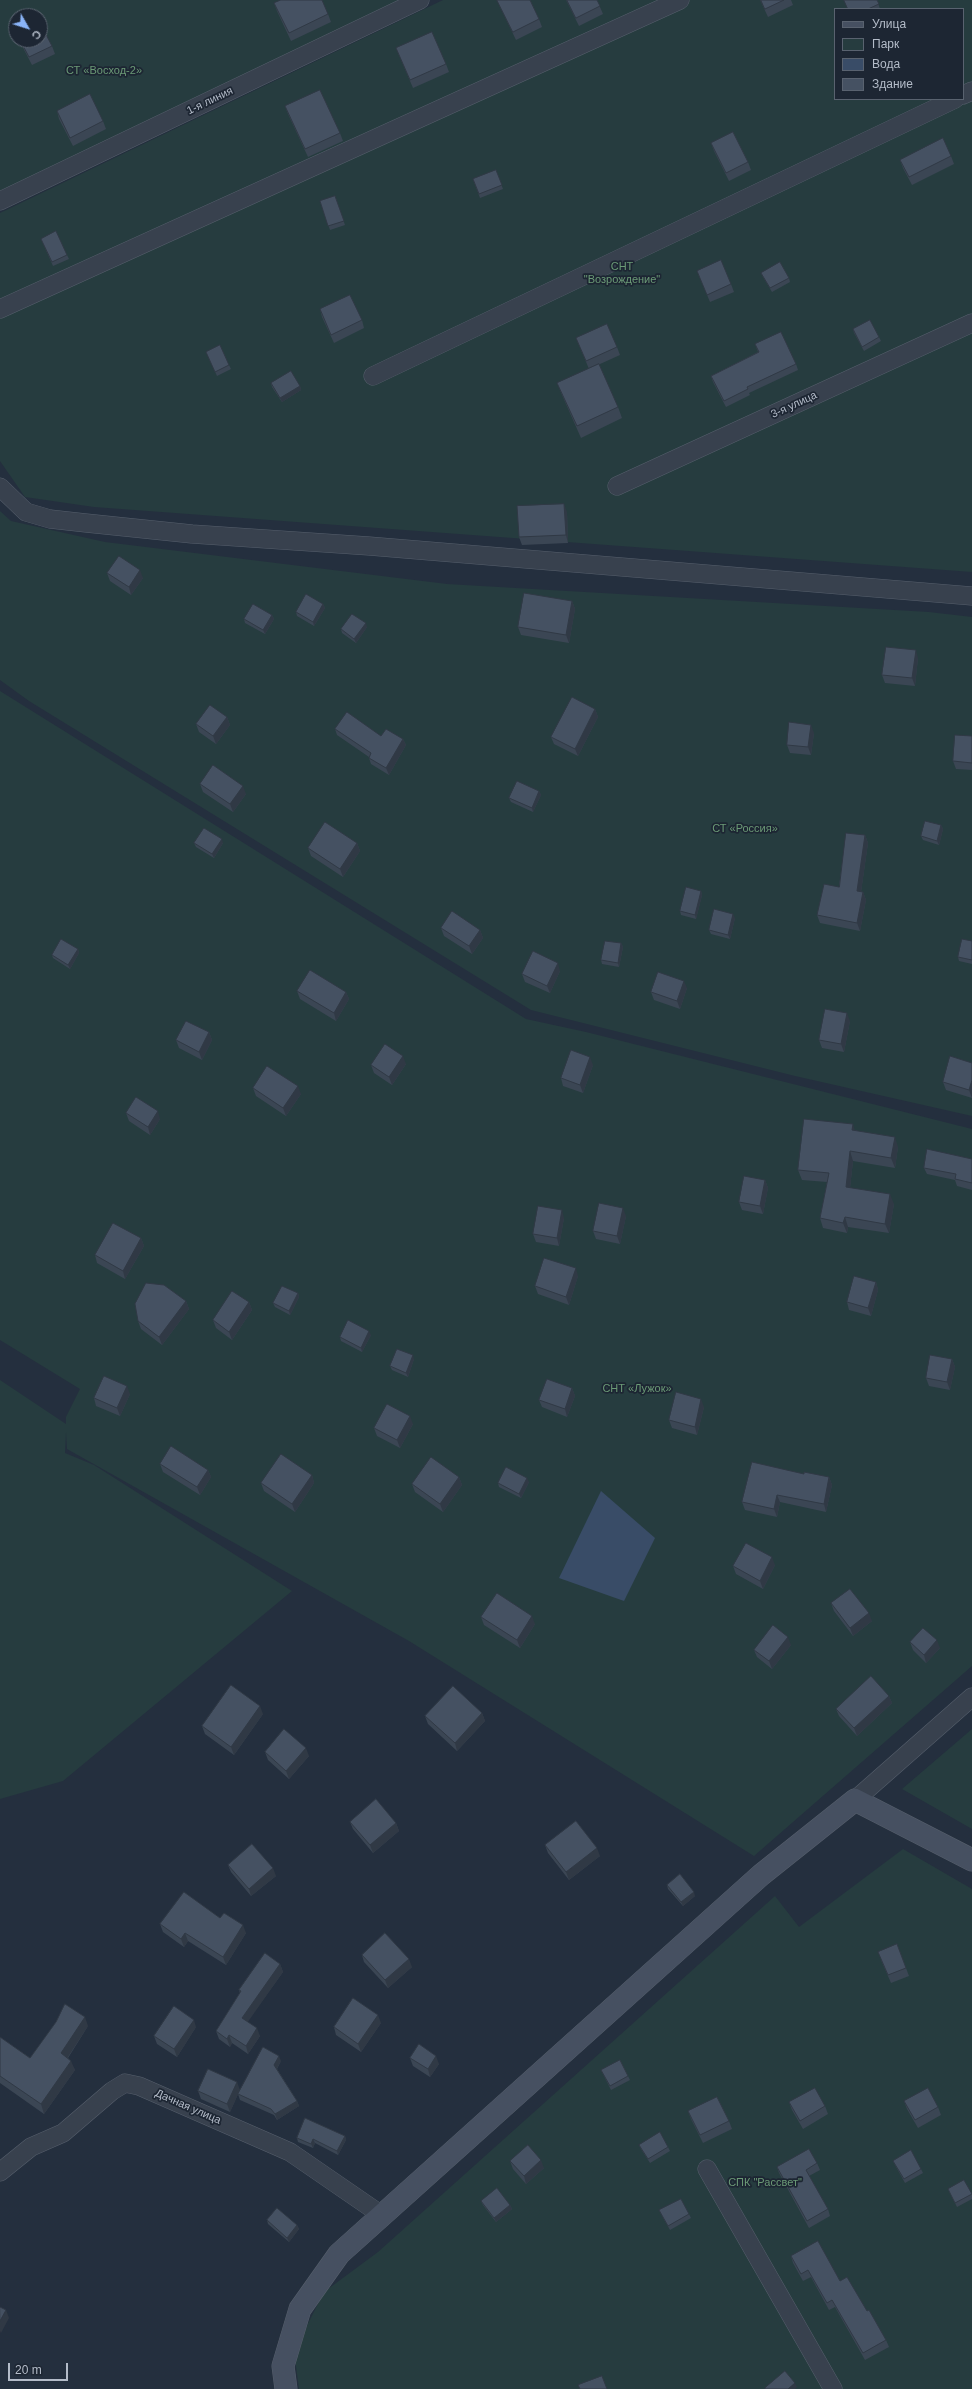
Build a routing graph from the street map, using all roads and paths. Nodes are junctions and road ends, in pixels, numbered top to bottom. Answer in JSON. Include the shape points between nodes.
{"nodes":[{"id":1,"x":420,"y":0,"type":"edge"},
{"id":2,"x":680,"y":0,"type":"edge"},
{"id":3,"x":953,"y":100,"type":"edge"},
{"id":4,"x":0,"y":201,"type":"edge"},
{"id":5,"x":0,"y":309,"type":"edge"},
{"id":6,"x":972,"y":323,"type":"edge"},
{"id":7,"x":373,"y":376,"type":"dead end"},
{"id":8,"x":617,"y":486,"type":"dead end"},
{"id":9,"x":0,"y":487,"type":"edge"},
{"id":10,"x":972,"y":596,"type":"edge"},
{"id":11,"x":972,"y":1697,"type":"edge"},
{"id":12,"x":855,"y":1800,"type":"junction"},
{"id":13,"x":972,"y":1860,"type":"edge"},
{"id":14,"x":707,"y":2169,"type":"dead end"},
{"id":15,"x":0,"y":2172,"type":"edge"},
{"id":16,"x":382,"y":2216,"type":"junction"},
{"id":17,"x":286,"y":2389,"type":"edge"},
{"id":18,"x":833,"y":2389,"type":"edge"}],
"edges":[{"from":1,"to":4,"type":"street","name":"1-я линия"},
{"from":2,"to":5,"type":"street"},
{"from":3,"to":7,"type":"street"},
{"from":6,"to":8,"type":"street","name":"3-я улица"},
{"from":9,"to":10,"type":"street","via":[[26,512],[50,519],[86,524]]},
{"from":11,"to":12,"type":"street"},
{"from":12,"to":13,"type":"street"},
{"from":12,"to":16,"type":"street","via":[[761,1875]]},
{"from":14,"to":18,"type":"street"},
{"from":15,"to":16,"type":"street","name":"Дачная улица","via":[[31,2147],[63,2133],[125,2083],[139,2086],[290,2152]]},
{"from":16,"to":17,"type":"street","via":[[339,2254],[300,2309],[283,2366]]}]}
